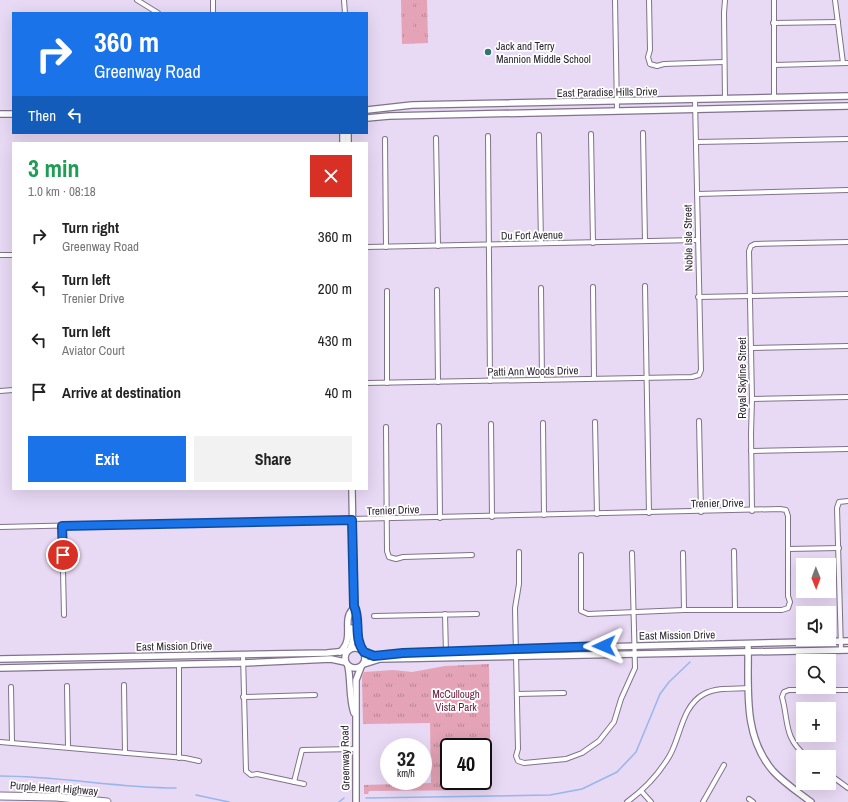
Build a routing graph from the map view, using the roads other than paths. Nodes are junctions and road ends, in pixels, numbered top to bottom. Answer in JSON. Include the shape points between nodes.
{"nodes":[{"id":1,"x":137,"y":0,"type":"edge"},
{"id":2,"x":213,"y":0,"type":"edge"},
{"id":3,"x":344,"y":0,"type":"edge"},
{"id":4,"x":615,"y":0,"type":"edge"},
{"id":5,"x":649,"y":0,"type":"edge"},
{"id":6,"x":725,"y":0,"type":"edge"},
{"id":7,"x":774,"y":0,"type":"edge"},
{"id":8,"x":835,"y":0,"type":"edge"},
{"id":9,"x":156,"y":12,"type":"edge"},
{"id":10,"x":213,"y":12,"type":"edge"},
{"id":11,"x":345,"y":12,"type":"edge"},
{"id":12,"x":838,"y":22,"type":"junction"},
{"id":13,"x":773,"y":23,"type":"junction"},
{"id":14,"x":724,"y":62,"type":"junction"},
{"id":15,"x":843,"y":63,"type":"junction"},
{"id":16,"x":848,"y":63,"type":"edge"},
{"id":17,"x":774,"y":65,"type":"junction"},
{"id":18,"x":848,"y":96,"type":"edge"},
{"id":19,"x":774,"y":98,"type":"junction"},
{"id":20,"x":725,"y":99,"type":"junction"},
{"id":21,"x":695,"y":100,"type":"junction"},
{"id":22,"x":617,"y":102,"type":"junction"},
{"id":23,"x":848,"y":106,"type":"edge"},
{"id":24,"x":695,"y":109,"type":"junction"},
{"id":25,"x":368,"y":110,"type":"edge"},
{"id":26,"x":617,"y":110,"type":"junction"},
{"id":27,"x":0,"y":114,"type":"edge"},
{"id":28,"x":12,"y":114,"type":"edge"},
{"id":29,"x":368,"y":118,"type":"edge"},
{"id":30,"x":643,"y":133,"type":"dead end"},
{"id":31,"x":591,"y":134,"type":"dead end"},
{"id":32,"x":540,"y":135,"type":"dead end"},
{"id":33,"x":488,"y":136,"type":"dead end"},
{"id":34,"x":436,"y":138,"type":"dead end"},
{"id":35,"x":384,"y":139,"type":"dead end"},
{"id":36,"x":848,"y":139,"type":"edge"},
{"id":37,"x":696,"y":142,"type":"junction"},
{"id":38,"x":848,"y":190,"type":"edge"},
{"id":39,"x":697,"y":194,"type":"junction"},
{"id":40,"x":697,"y":240,"type":"junction"},
{"id":41,"x":645,"y":241,"type":"junction"},
{"id":42,"x":593,"y":242,"type":"junction"},
{"id":43,"x":848,"y":242,"type":"edge"},
{"id":44,"x":541,"y":243,"type":"junction"},
{"id":45,"x":489,"y":244,"type":"junction"},
{"id":46,"x":438,"y":246,"type":"junction"},
{"id":47,"x":368,"y":247,"type":"edge"},
{"id":48,"x":386,"y":247,"type":"junction"},
{"id":49,"x":0,"y":255,"type":"edge"},
{"id":50,"x":12,"y":255,"type":"edge"},
{"id":51,"x":645,"y":286,"type":"dead end"},
{"id":52,"x":593,"y":287,"type":"dead end"},
{"id":53,"x":541,"y":288,"type":"dead end"},
{"id":54,"x":437,"y":290,"type":"dead end"},
{"id":55,"x":387,"y":291,"type":"dead end"},
{"id":56,"x":848,"y":294,"type":"edge"},
{"id":57,"x":751,"y":296,"type":"junction"},
{"id":58,"x":698,"y":297,"type":"junction"},
{"id":59,"x":848,"y":346,"type":"edge"},
{"id":60,"x":752,"y":348,"type":"junction"},
{"id":61,"x":699,"y":375,"type":"joint"},
{"id":62,"x":647,"y":377,"type":"junction"},
{"id":63,"x":594,"y":378,"type":"junction"},
{"id":64,"x":490,"y":380,"type":"junction"},
{"id":65,"x":542,"y":380,"type":"junction"},
{"id":66,"x":438,"y":382,"type":"junction"},
{"id":67,"x":368,"y":383,"type":"edge"},
{"id":68,"x":387,"y":383,"type":"junction"},
{"id":69,"x":12,"y":390,"type":"edge"},
{"id":70,"x":0,"y":391,"type":"edge"},
{"id":71,"x":848,"y":397,"type":"edge"},
{"id":72,"x":752,"y":399,"type":"junction"},
{"id":73,"x":699,"y":421,"type":"dead end"},
{"id":74,"x":595,"y":422,"type":"dead end"},
{"id":75,"x":543,"y":423,"type":"dead end"},
{"id":76,"x":491,"y":424,"type":"dead end"},
{"id":77,"x":438,"y":426,"type":"dead end"},
{"id":78,"x":386,"y":427,"type":"dead end"},
{"id":79,"x":848,"y":449,"type":"edge"},
{"id":80,"x":752,"y":451,"type":"junction"},
{"id":81,"x":352,"y":490,"type":"edge"},
{"id":82,"x":848,"y":501,"type":"edge"},
{"id":83,"x":752,"y":511,"type":"junction"},
{"id":84,"x":701,"y":512,"type":"junction"},
{"id":85,"x":649,"y":513,"type":"junction"},
{"id":86,"x":597,"y":514,"type":"junction"},
{"id":87,"x":544,"y":515,"type":"junction"},
{"id":88,"x":492,"y":517,"type":"junction"},
{"id":89,"x":440,"y":518,"type":"junction"},
{"id":90,"x":387,"y":519,"type":"junction"},
{"id":91,"x":352,"y":520,"type":"junction"},
{"id":92,"x":62,"y":526,"type":"junction"},
{"id":93,"x":0,"y":527,"type":"edge"},
{"id":94,"x":839,"y":548,"type":"junction"},
{"id":95,"x":788,"y":549,"type":"junction"},
{"id":96,"x":734,"y":551,"type":"dead end"},
{"id":97,"x":519,"y":552,"type":"dead end"},
{"id":98,"x":683,"y":553,"type":"dead end"},
{"id":99,"x":581,"y":554,"type":"dead end"},
{"id":100,"x":632,"y":554,"type":"dead end"},
{"id":101,"x":472,"y":555,"type":"dead end"},
{"id":102,"x":353,"y":608,"type":"junction"},
{"id":103,"x":735,"y":609,"type":"junction"},
{"id":104,"x":684,"y":610,"type":"junction"},
{"id":105,"x":633,"y":612,"type":"junction"},
{"id":106,"x":445,"y":614,"type":"junction"},
{"id":107,"x":477,"y":614,"type":"dead end"},
{"id":108,"x":64,"y":615,"type":"dead end"},
{"id":109,"x":374,"y":616,"type":"dead end"},
{"id":110,"x":848,"y":641,"type":"edge"},
{"id":111,"x":841,"y":642,"type":"junction"},
{"id":112,"x":748,"y":644,"type":"junction"},
{"id":113,"x":634,"y":646,"type":"junction"},
{"id":114,"x":516,"y":649,"type":"junction"},
{"id":115,"x":349,"y":650,"type":"junction"},
{"id":116,"x":841,"y":650,"type":"junction"},
{"id":117,"x":848,"y":650,"type":"edge"},
{"id":118,"x":363,"y":651,"type":"junction"},
{"id":119,"x":340,"y":652,"type":"junction"},
{"id":120,"x":748,"y":652,"type":"junction"},
{"id":121,"x":243,"y":655,"type":"junction"},
{"id":122,"x":446,"y":655,"type":"junction"},
{"id":123,"x":635,"y":655,"type":"junction"},
{"id":124,"x":516,"y":657,"type":"junction"},
{"id":125,"x":0,"y":661,"type":"edge"},
{"id":126,"x":243,"y":663,"type":"junction"},
{"id":127,"x":179,"y":664,"type":"junction"},
{"id":128,"x":347,"y":664,"type":"junction"},
{"id":129,"x":362,"y":666,"type":"junction"},
{"id":130,"x":0,"y":668,"type":"edge"},
{"id":131,"x":124,"y":685,"type":"dead end"},
{"id":132,"x":67,"y":686,"type":"dead end"},
{"id":133,"x":11,"y":687,"type":"dead end"},
{"id":134,"x":749,"y":688,"type":"junction"},
{"id":135,"x":848,"y":690,"type":"edge"},
{"id":136,"x":564,"y":692,"type":"dead end"},
{"id":137,"x":315,"y":694,"type":"dead end"},
{"id":138,"x":517,"y":694,"type":"junction"},
{"id":139,"x":244,"y":696,"type":"junction"},
{"id":140,"x":354,"y":713,"type":"junction"},
{"id":141,"x":0,"y":742,"type":"edge"},
{"id":142,"x":12,"y":743,"type":"junction"},
{"id":143,"x":68,"y":747,"type":"junction"},
{"id":144,"x":354,"y":749,"type":"junction"},
{"id":145,"x":801,"y":750,"type":"edge"},
{"id":146,"x":125,"y":753,"type":"junction"},
{"id":147,"x":180,"y":758,"type":"junction"},
{"id":148,"x":199,"y":761,"type":"dead end"},
{"id":149,"x":724,"y":766,"type":"dead end"},
{"id":150,"x":836,"y":779,"type":"edge"},
{"id":151,"x":294,"y":782,"type":"junction"},
{"id":152,"x":304,"y":784,"type":"dead end"},
{"id":153,"x":848,"y":788,"type":"edge"},
{"id":154,"x":642,"y":792,"type":"junction"},
{"id":155,"x":0,"y":796,"type":"edge"},
{"id":156,"x":749,"y":799,"type":"dead end"},
{"id":157,"x":107,"y":802,"type":"edge"},
{"id":158,"x":356,"y":802,"type":"edge"},
{"id":159,"x":627,"y":802,"type":"edge"},
{"id":160,"x":651,"y":802,"type":"edge"},
{"id":161,"x":703,"y":802,"type":"edge"},
{"id":162,"x":753,"y":802,"type":"edge"},
{"id":163,"x":811,"y":802,"type":"edge"}],
"edges":[{"from":1,"to":9,"type":"street"},
{"from":2,"to":10,"type":"street"},
{"from":3,"to":11,"type":"street"},
{"from":4,"to":22,"type":"street"},
{"from":5,"to":14,"type":"street","via":[[650,64],[657,66]]},
{"from":6,"to":14,"type":"street"},
{"from":7,"to":13,"type":"street"},
{"from":8,"to":12,"type":"street"},
{"from":12,"to":13,"type":"street"},
{"from":12,"to":15,"type":"street"},
{"from":13,"to":17,"type":"street"},
{"from":14,"to":20,"type":"street"},
{"from":15,"to":16,"type":"street"},
{"from":15,"to":17,"type":"street"},
{"from":17,"to":19,"type":"street"},
{"from":18,"to":19,"type":"street","name":"East Paradise Hills Drive"},
{"from":19,"to":20,"type":"street","name":"East Paradise Hills Drive"},
{"from":20,"to":21,"type":"street","name":"East Paradise Hills Drive"},
{"from":21,"to":22,"type":"street","name":"East Paradise Hills Drive"},
{"from":21,"to":24,"type":"street","name":"Noble Isle Street"},
{"from":22,"to":25,"type":"street","name":"East Paradise Hills Drive","via":[[401,105]]},
{"from":22,"to":26,"type":"street"},
{"from":23,"to":24,"type":"street","name":"East Paradise Hills Drive"},
{"from":24,"to":26,"type":"street","name":"East Paradise Hills Drive"},
{"from":24,"to":37,"type":"street","name":"Noble Isle Street"},
{"from":26,"to":29,"type":"street","name":"East Paradise Hills Drive"},
{"from":27,"to":28,"type":"street"},
{"from":30,"to":41,"type":"street"},
{"from":31,"to":42,"type":"street"},
{"from":32,"to":44,"type":"street"},
{"from":33,"to":45,"type":"street"},
{"from":34,"to":46,"type":"street"},
{"from":35,"to":48,"type":"street"},
{"from":36,"to":37,"type":"street"},
{"from":37,"to":39,"type":"street","name":"Noble Isle Street"},
{"from":38,"to":39,"type":"street"},
{"from":39,"to":40,"type":"street","name":"Noble Isle Street"},
{"from":40,"to":41,"type":"street","name":"Du Fort Avenue"},
{"from":40,"to":58,"type":"street","name":"Noble Isle Street"},
{"from":41,"to":42,"type":"street","name":"Du Fort Avenue"},
{"from":42,"to":44,"type":"street","name":"Du Fort Avenue"},
{"from":43,"to":57,"type":"street","name":"Royal Skyline Street","via":[[751,246]]},
{"from":44,"to":45,"type":"street","name":"Du Fort Avenue"},
{"from":45,"to":46,"type":"street","name":"Du Fort Avenue"},
{"from":45,"to":64,"type":"street"},
{"from":46,"to":48,"type":"street","name":"Du Fort Avenue"},
{"from":47,"to":48,"type":"street","name":"Du Fort Avenue"},
{"from":49,"to":50,"type":"street"},
{"from":51,"to":62,"type":"street"},
{"from":52,"to":63,"type":"street"},
{"from":53,"to":65,"type":"street"},
{"from":54,"to":66,"type":"street"},
{"from":55,"to":68,"type":"street"},
{"from":56,"to":57,"type":"street"},
{"from":57,"to":58,"type":"street"},
{"from":57,"to":60,"type":"street","name":"Royal Skyline Street"},
{"from":58,"to":61,"type":"street","name":"Noble Isle Street","via":[[701,370]]},
{"from":59,"to":60,"type":"street"},
{"from":60,"to":72,"type":"street","name":"Royal Skyline Street"},
{"from":61,"to":62,"type":"street","name":"Patti Ann Woods Drive"},
{"from":62,"to":63,"type":"street","name":"Patti Ann Woods Drive"},
{"from":62,"to":85,"type":"street"},
{"from":63,"to":65,"type":"street","name":"Patti Ann Woods Drive"},
{"from":64,"to":65,"type":"street","name":"Patti Ann Woods Drive"},
{"from":64,"to":66,"type":"street","name":"Patti Ann Woods Drive"},
{"from":66,"to":68,"type":"street","name":"Patti Ann Woods Drive"},
{"from":67,"to":68,"type":"street","name":"Patti Ann Woods Drive"},
{"from":69,"to":70,"type":"street"},
{"from":71,"to":72,"type":"street"},
{"from":72,"to":80,"type":"street","name":"Royal Skyline Street"},
{"from":73,"to":84,"type":"street"},
{"from":74,"to":86,"type":"street"},
{"from":75,"to":87,"type":"street"},
{"from":76,"to":88,"type":"street"},
{"from":77,"to":89,"type":"street"},
{"from":78,"to":90,"type":"street"},
{"from":79,"to":80,"type":"street"},
{"from":80,"to":83,"type":"street","name":"Royal Skyline Street"},
{"from":81,"to":91,"type":"street"},
{"from":82,"to":94,"type":"street","via":[[839,502]]},
{"from":83,"to":84,"type":"street","name":"Trenier Drive"},
{"from":83,"to":95,"type":"street","name":"Trenier Drive","via":[[786,510]]},
{"from":84,"to":85,"type":"street","name":"Trenier Drive"},
{"from":85,"to":86,"type":"street","name":"Trenier Drive"},
{"from":86,"to":87,"type":"street","name":"Trenier Drive"},
{"from":87,"to":88,"type":"street","name":"Trenier Drive"},
{"from":88,"to":89,"type":"street","name":"Trenier Drive"},
{"from":89,"to":90,"type":"street","name":"Trenier Drive"},
{"from":90,"to":91,"type":"street","name":"Trenier Drive"},
{"from":90,"to":101,"type":"street","via":[[389,557],[396,559]]},
{"from":91,"to":92,"type":"street","name":"Trenier Drive"},
{"from":91,"to":102,"type":"street"},
{"from":92,"to":93,"type":"street","name":"Trenier Drive"},
{"from":92,"to":108,"type":"street"},
{"from":94,"to":95,"type":"street"},
{"from":94,"to":111,"type":"street"},
{"from":95,"to":103,"type":"street","via":[[788,608]]},
{"from":96,"to":103,"type":"street"},
{"from":97,"to":114,"type":"street","via":[[520,584],[515,608]]},
{"from":98,"to":104,"type":"street"},
{"from":99,"to":105,"type":"street","via":[[581,611],[588,614]]},
{"from":100,"to":105,"type":"street"},
{"from":102,"to":115,"type":"street","via":[[353,640]]},
{"from":102,"to":118,"type":"street","via":[[356,610],[357,637]]},
{"from":102,"to":119,"type":"street","via":[[348,617],[348,639]]},
{"from":103,"to":104,"type":"street"},
{"from":104,"to":105,"type":"street"},
{"from":105,"to":113,"type":"street"},
{"from":106,"to":107,"type":"street"},
{"from":106,"to":109,"type":"street"},
{"from":106,"to":122,"type":"street"},
{"from":110,"to":111,"type":"street","name":"East Mission Drive"},
{"from":111,"to":112,"type":"street","name":"East Mission Drive"},
{"from":111,"to":116,"type":"street"},
{"from":112,"to":113,"type":"street","name":"East Mission Drive"},
{"from":112,"to":120,"type":"street"},
{"from":113,"to":114,"type":"street","name":"East Mission Drive"},
{"from":113,"to":123,"type":"street"},
{"from":114,"to":122,"type":"street","name":"East Mission Drive"},
{"from":114,"to":124,"type":"street"},
{"from":115,"to":118,"type":"street","via":[[356,648]]},
{"from":115,"to":119,"type":"street","name":"East Mission Drive"},
{"from":115,"to":128,"type":"street"},
{"from":116,"to":117,"type":"street","name":"East Mission Drive"},
{"from":116,"to":120,"type":"street","name":"East Mission Drive"},
{"from":118,"to":122,"type":"street","name":"East Mission Drive","via":[[376,656],[403,653]]},
{"from":118,"to":129,"type":"street","via":[[366,657]]},
{"from":119,"to":121,"type":"street","name":"East Mission Drive"},
{"from":120,"to":123,"type":"street","name":"East Mission Drive"},
{"from":120,"to":134,"type":"street"},
{"from":121,"to":125,"type":"street","name":"East Mission Drive"},
{"from":121,"to":126,"type":"street"},
{"from":122,"to":124,"type":"street","name":"East Mission Drive"},
{"from":122,"to":129,"type":"street","name":"East Mission Drive","via":[[380,659]]},
{"from":123,"to":124,"type":"street","name":"East Mission Drive"},
{"from":123,"to":138,"type":"street","via":[[634,673],[622,695],[614,722],[599,742],[582,754],[566,760],[518,762]]},
{"from":124,"to":138,"type":"street"},
{"from":126,"to":127,"type":"street","name":"East Mission Drive"},
{"from":126,"to":128,"type":"street","name":"East Mission Drive","via":[[332,659]]},
{"from":126,"to":139,"type":"street"},
{"from":127,"to":130,"type":"street","name":"East Mission Drive"},
{"from":127,"to":147,"type":"street"},
{"from":128,"to":129,"type":"street","via":[[355,669]]},
{"from":128,"to":140,"type":"street","name":"Greenway Road"},
{"from":129,"to":140,"type":"street","name":"Greenway Road","via":[[356,678]]},
{"from":131,"to":146,"type":"street"},
{"from":132,"to":143,"type":"street"},
{"from":133,"to":142,"type":"street"},
{"from":134,"to":154,"type":"street","via":[[718,690],[704,694],[696,700],[685,715],[666,762]]},
{"from":134,"to":163,"type":"street","via":[[751,725],[762,755],[780,777]]},
{"from":135,"to":145,"type":"street","via":[[784,692],[782,697],[788,729]]},
{"from":136,"to":138,"type":"street"},
{"from":137,"to":139,"type":"street"},
{"from":139,"to":151,"type":"street","via":[[246,771],[251,775]]},
{"from":140,"to":144,"type":"street","name":"Greenway Road"},
{"from":141,"to":142,"type":"street"},
{"from":142,"to":143,"type":"street"},
{"from":143,"to":146,"type":"street"},
{"from":144,"to":151,"type":"street","via":[[302,750]]},
{"from":144,"to":158,"type":"street","name":"Greenway Road"},
{"from":146,"to":147,"type":"street"},
{"from":147,"to":148,"type":"street"},
{"from":149,"to":161,"type":"street"},
{"from":150,"to":153,"type":"street"},
{"from":151,"to":152,"type":"street"},
{"from":154,"to":159,"type":"street"},
{"from":154,"to":160,"type":"street"},
{"from":155,"to":157,"type":"highway","name":"Purple Heart Highway","via":[[56,797]]},
{"from":156,"to":162,"type":"street"}]}
